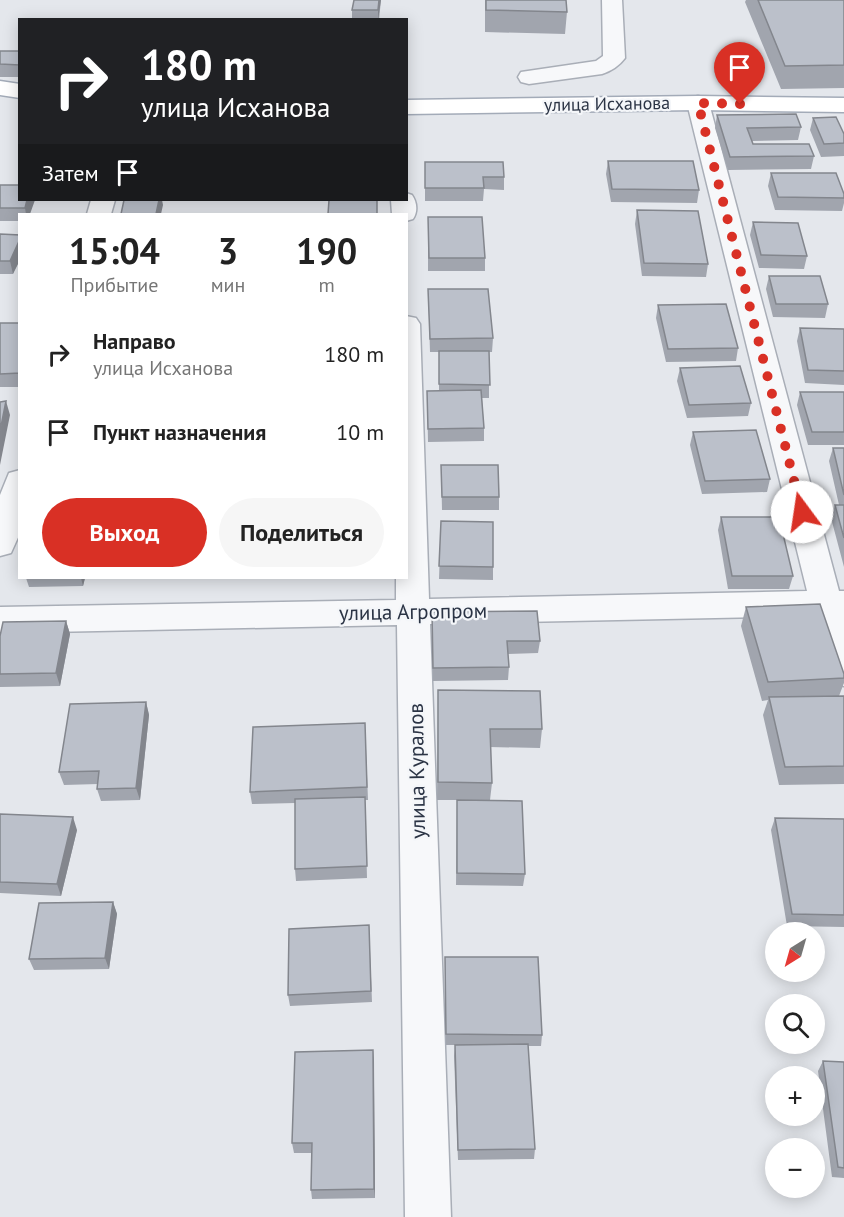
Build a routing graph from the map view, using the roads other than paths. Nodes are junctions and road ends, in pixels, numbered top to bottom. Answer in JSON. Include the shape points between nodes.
{"nodes":[{"id":1,"x":612,"y":0,"type":"edge"},
{"id":2,"x":529,"y":77,"type":"dead end"},
{"id":3,"x":0,"y":88,"type":"edge"},
{"id":4,"x":18,"y":91,"type":"edge"},
{"id":5,"x":698,"y":103,"type":"junction"},
{"id":6,"x":844,"y":105,"type":"edge"},
{"id":7,"x":408,"y":107,"type":"edge"},
{"id":8,"x":408,"y":396,"type":"edge"},
{"id":9,"x":18,"y":486,"type":"edge"},
{"id":10,"x":0,"y":545,"type":"edge"},
{"id":11,"x":835,"y":603,"type":"edge"},
{"id":12,"x":414,"y":612,"type":"junction"},
{"id":13,"x":0,"y":620,"type":"edge"},
{"id":14,"x":844,"y":674,"type":"edge"},
{"id":15,"x":428,"y":1217,"type":"edge"}],
"edges":[{"from":1,"to":2,"type":"street","via":[[614,58],[609,63]]},
{"from":3,"to":4,"type":"main road"},
{"from":5,"to":6,"type":"main road","name":"улица Исханова"},
{"from":5,"to":7,"type":"main road","name":"улица Исханова"},
{"from":5,"to":11,"type":"street"},
{"from":8,"to":12,"type":"street","name":"улица Куралов"},
{"from":9,"to":10,"type":"street"},
{"from":11,"to":12,"type":"street","name":"улица Агропром"},
{"from":11,"to":14,"type":"street"},
{"from":12,"to":13,"type":"street","name":"улица Агропром"},
{"from":12,"to":15,"type":"street","name":"улица Куралов"}]}
